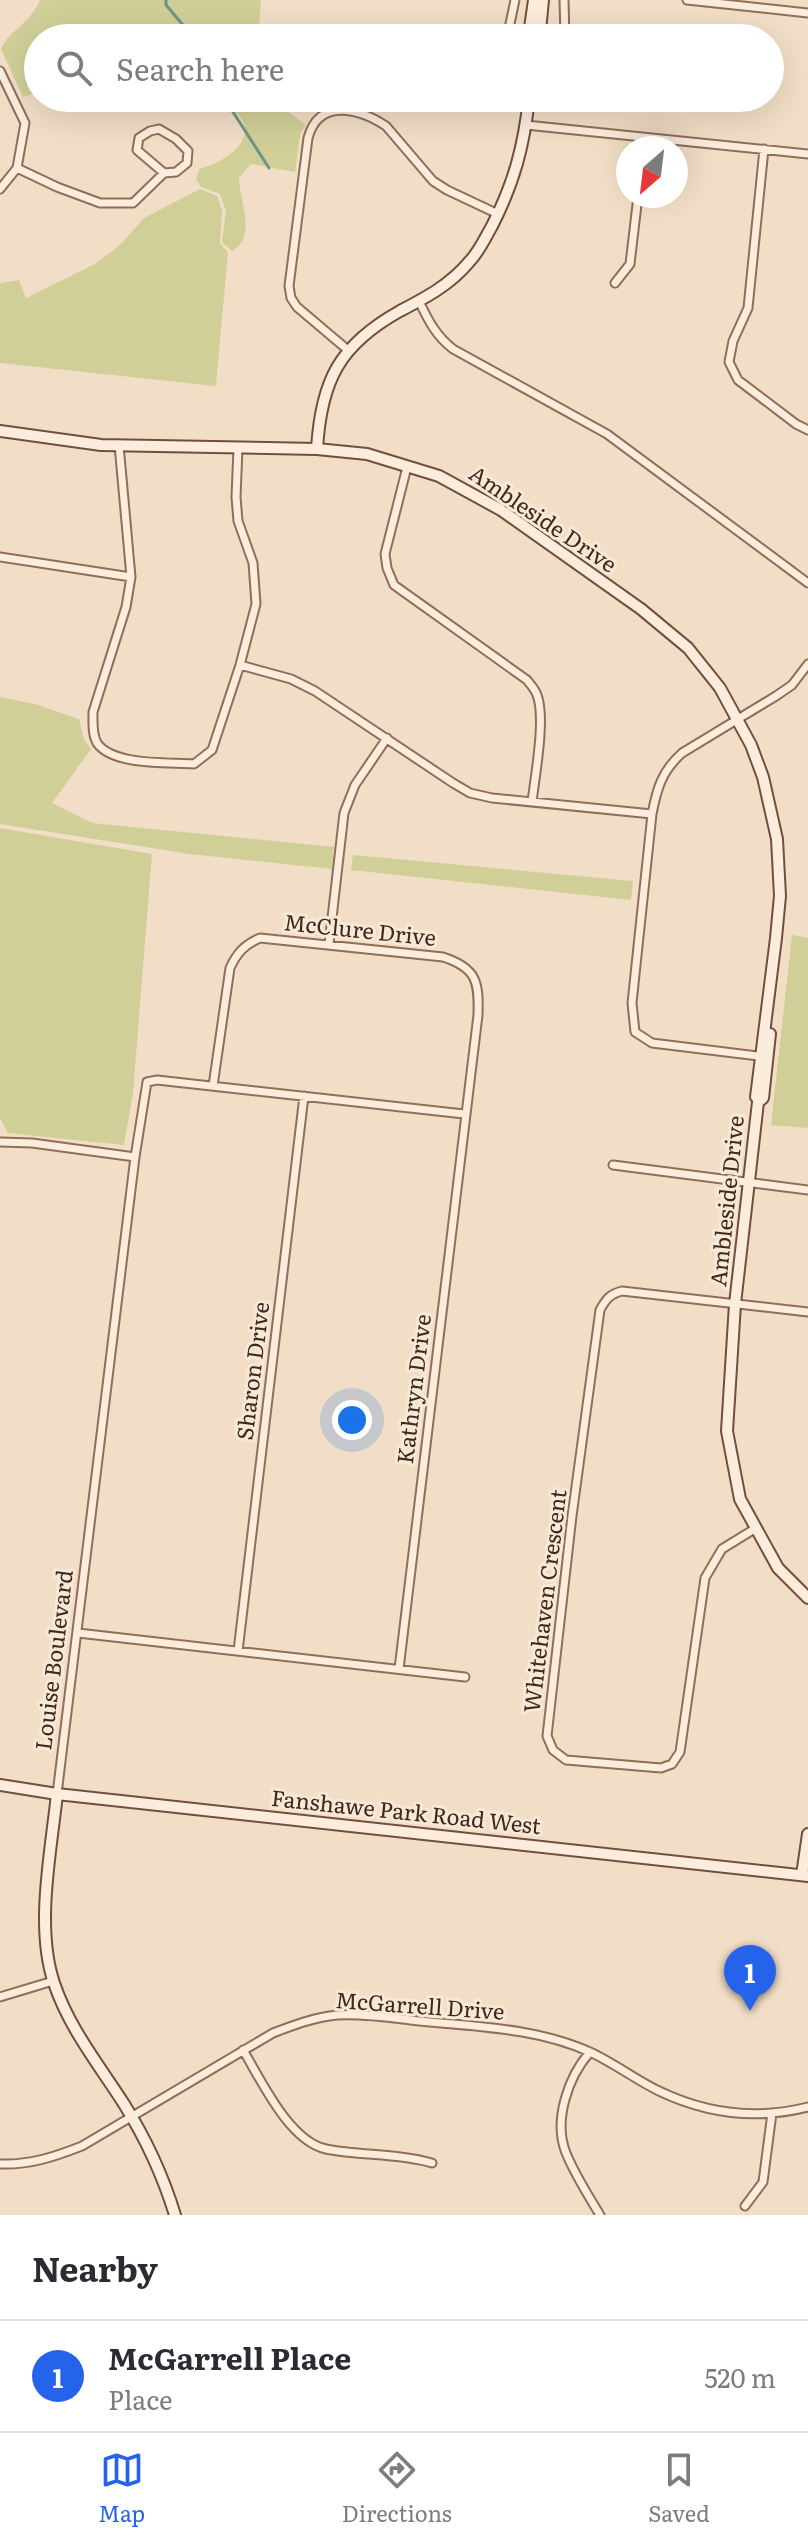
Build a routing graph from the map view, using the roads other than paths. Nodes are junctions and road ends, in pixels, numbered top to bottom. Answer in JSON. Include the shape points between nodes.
{"nodes":[{"id":1,"x":515,"y":0,"type":"edge"},
{"id":2,"x":534,"y":0,"type":"edge"},
{"id":3,"x":543,"y":0,"type":"edge"},
{"id":4,"x":564,"y":0,"type":"edge"},
{"id":5,"x":687,"y":0,"type":"edge"},
{"id":6,"x":808,"y":13,"type":"edge"},
{"id":7,"x":510,"y":24,"type":"edge"},
{"id":8,"x":531,"y":24,"type":"edge"},
{"id":9,"x":541,"y":24,"type":"edge"},
{"id":10,"x":565,"y":24,"type":"edge"},
{"id":11,"x":0,"y":71,"type":"edge"},
{"id":12,"x":330,"y":112,"type":"edge"},
{"id":13,"x":356,"y":112,"type":"edge"},
{"id":14,"x":527,"y":112,"type":"edge"},
{"id":15,"x":526,"y":125,"type":"junction"},
{"id":16,"x":764,"y":149,"type":"junction"},
{"id":17,"x":808,"y":154,"type":"edge"},
{"id":18,"x":17,"y":168,"type":"junction"},
{"id":19,"x":164,"y":173,"type":"junction"},
{"id":20,"x":0,"y":189,"type":"edge"},
{"id":21,"x":637,"y":208,"type":"edge"},
{"id":22,"x":498,"y":214,"type":"junction"},
{"id":23,"x":615,"y":283,"type":"dead end"},
{"id":24,"x":419,"y":301,"type":"junction"},
{"id":25,"x":349,"y":351,"type":"junction"},
{"id":26,"x":808,"y":430,"type":"edge"},
{"id":27,"x":0,"y":431,"type":"edge"},
{"id":28,"x":119,"y":445,"type":"junction"},
{"id":29,"x":238,"y":448,"type":"junction"},
{"id":30,"x":317,"y":449,"type":"junction"},
{"id":31,"x":407,"y":467,"type":"junction"},
{"id":32,"x":0,"y":557,"type":"edge"},
{"id":33,"x":131,"y":577,"type":"junction"},
{"id":34,"x":808,"y":583,"type":"edge"},
{"id":35,"x":808,"y":664,"type":"edge"},
{"id":36,"x":240,"y":665,"type":"junction"},
{"id":37,"x":737,"y":718,"type":"junction"},
{"id":38,"x":387,"y":738,"type":"junction"},
{"id":39,"x":532,"y":802,"type":"junction"},
{"id":40,"x":652,"y":814,"type":"junction"},
{"id":41,"x":329,"y":944,"type":"junction"},
{"id":42,"x":764,"y":1057,"type":"junction"},
{"id":43,"x":213,"y":1086,"type":"junction"},
{"id":44,"x":304,"y":1096,"type":"junction"},
{"id":45,"x":464,"y":1114,"type":"junction"},
{"id":46,"x":0,"y":1142,"type":"edge"},
{"id":47,"x":135,"y":1157,"type":"junction"},
{"id":48,"x":613,"y":1165,"type":"dead end"},
{"id":49,"x":750,"y":1182,"type":"junction"},
{"id":50,"x":808,"y":1190,"type":"edge"},
{"id":51,"x":735,"y":1304,"type":"junction"},
{"id":52,"x":808,"y":1312,"type":"edge"},
{"id":53,"x":756,"y":1528,"type":"junction"},
{"id":54,"x":808,"y":1598,"type":"edge"},
{"id":55,"x":78,"y":1633,"type":"junction"},
{"id":56,"x":238,"y":1651,"type":"junction"},
{"id":57,"x":399,"y":1669,"type":"junction"},
{"id":58,"x":465,"y":1677,"type":"dead end"},
{"id":59,"x":0,"y":1785,"type":"edge"},
{"id":60,"x":57,"y":1794,"type":"junction"},
{"id":61,"x":808,"y":1834,"type":"edge"},
{"id":62,"x":805,"y":1876,"type":"edge"},
{"id":63,"x":53,"y":1981,"type":"junction"},
{"id":64,"x":0,"y":1997,"type":"edge"},
{"id":65,"x":243,"y":2050,"type":"junction"},
{"id":66,"x":590,"y":2052,"type":"junction"},
{"id":67,"x":808,"y":2107,"type":"edge"},
{"id":68,"x":772,"y":2113,"type":"junction"},
{"id":69,"x":130,"y":2117,"type":"junction"},
{"id":70,"x":432,"y":2163,"type":"dead end"},
{"id":71,"x":0,"y":2164,"type":"edge"},
{"id":72,"x":745,"y":2206,"type":"dead end"},
{"id":73,"x":175,"y":2215,"type":"edge"},
{"id":74,"x":600,"y":2215,"type":"edge"}],
"edges":[{"from":1,"to":7,"type":"street"},
{"from":2,"to":8,"type":"street"},
{"from":3,"to":9,"type":"street"},
{"from":4,"to":10,"type":"street"},
{"from":5,"to":6,"type":"street"},
{"from":11,"to":18,"type":"street","via":[[25,123]]},
{"from":12,"to":25,"type":"street","via":[[310,129],[289,286],[297,307]]},
{"from":13,"to":22,"type":"street","via":[[386,126],[433,181]]},
{"from":14,"to":15,"type":"street"},
{"from":15,"to":16,"type":"street","via":[[645,142]]},
{"from":15,"to":22,"type":"street","via":[[521,156]]},
{"from":16,"to":17,"type":"street"},
{"from":16,"to":26,"type":"street","via":[[748,308],[729,362],[738,380]]},
{"from":18,"to":19,"type":"street","via":[[100,203],[133,203]]},
{"from":18,"to":20,"type":"street"},
{"from":19,"to":19,"type":"street","via":[[187,163],[188,151],[159,129],[139,138],[137,150]]},
{"from":21,"to":23,"type":"street","via":[[630,264]]},
{"from":22,"to":24,"type":"street","via":[[471,261]]},
{"from":24,"to":25,"type":"street","via":[[364,334]]},
{"from":24,"to":34,"type":"street","via":[[432,328],[453,349],[607,434]]},
{"from":25,"to":30,"type":"street","via":[[323,396]]},
{"from":27,"to":28,"type":"street","name":"Ambleside Drive"},
{"from":28,"to":29,"type":"street","name":"Ambleside Drive"},
{"from":28,"to":33,"type":"street"},
{"from":29,"to":30,"type":"street","name":"Ambleside Drive"},
{"from":29,"to":36,"type":"street","via":[[238,521],[253,563],[256,604]]},
{"from":30,"to":31,"type":"street","name":"Ambleside Drive","via":[[367,454]]},
{"from":31,"to":37,"type":"street","name":"Ambleside Drive","via":[[439,476],[501,510],[641,609],[688,648]]},
{"from":31,"to":39,"type":"street","via":[[385,554],[387,568],[394,585],[537,692],[540,721]]},
{"from":32,"to":33,"type":"street"},
{"from":33,"to":36,"type":"street","via":[[93,712],[96,741],[106,751],[123,759],[194,764],[205,758]]},
{"from":35,"to":37,"type":"street","via":[[792,685]]},
{"from":36,"to":38,"type":"street","via":[[291,679]]},
{"from":37,"to":40,"type":"street","via":[[669,765]]},
{"from":37,"to":42,"type":"street","name":"Ambleside Drive","via":[[763,777],[777,839],[780,943]]},
{"from":38,"to":39,"type":"street","via":[[470,793]]},
{"from":38,"to":41,"type":"street","via":[[344,813]]},
{"from":39,"to":40,"type":"street"},
{"from":40,"to":42,"type":"street","via":[[632,1003],[635,1032],[652,1043]]},
{"from":41,"to":43,"type":"street","name":"McClure Drive","via":[[260,938],[236,954]]},
{"from":41,"to":45,"type":"street","name":"McClure Drive","via":[[443,957],[470,971],[478,1015]]},
{"from":42,"to":49,"type":"street","name":"Ambleside Drive"},
{"from":43,"to":44,"type":"street"},
{"from":43,"to":47,"type":"street","name":"Louise Boulevard","via":[[147,1082]]},
{"from":44,"to":45,"type":"street"},
{"from":44,"to":56,"type":"street","name":"Sharon Drive"},
{"from":45,"to":57,"type":"street","name":"Kathryn Drive"},
{"from":46,"to":47,"type":"street"},
{"from":47,"to":55,"type":"street","name":"Louise Boulevard"},
{"from":48,"to":49,"type":"street"},
{"from":49,"to":50,"type":"street"},
{"from":49,"to":51,"type":"street","name":"Ambleside Drive"},
{"from":51,"to":52,"type":"street","name":"Ambleside Drive"},
{"from":51,"to":53,"type":"street","name":"Ambleside Drive","via":[[727,1431],[740,1499]]},
{"from":51,"to":53,"type":"street","name":"Whitehaven Crescent","via":[[622,1291],[612,1293],[600,1310],[547,1736],[553,1750],[566,1760],[661,1768],[672,1764],[680,1752],[705,1578],[722,1549]]},
{"from":53,"to":54,"type":"street","name":"Ambleside Drive","via":[[778,1568]]},
{"from":55,"to":56,"type":"street"},
{"from":55,"to":60,"type":"street","name":"Louise Boulevard"},
{"from":56,"to":57,"type":"street"},
{"from":57,"to":58,"type":"street"},
{"from":59,"to":60,"type":"street","name":"Fanshawe Park Road West"},
{"from":60,"to":62,"type":"street","name":"Fanshawe Park Road West"},
{"from":60,"to":63,"type":"street","name":"Louise Boulevard","via":[[46,1908]]},
{"from":61,"to":62,"type":"street"},
{"from":63,"to":64,"type":"street"},
{"from":63,"to":69,"type":"street","name":"Louise Boulevard"},
{"from":65,"to":66,"type":"street","name":"McGarrell Drive","via":[[273,2033],[339,2015],[517,2031]]},
{"from":65,"to":69,"type":"street","name":"McGarrell Drive"},
{"from":65,"to":70,"type":"street","via":[[285,2119],[322,2148]]},
{"from":66,"to":68,"type":"street","name":"McGarrell Drive","via":[[693,2105],[740,2114]]},
{"from":66,"to":74,"type":"street","via":[[566,2097],[562,2138]]},
{"from":67,"to":68,"type":"street","name":"McGarrell Drive"},
{"from":68,"to":72,"type":"street","via":[[763,2182]]},
{"from":69,"to":71,"type":"street","name":"McGarrell Drive","via":[[51,2158]]},
{"from":69,"to":73,"type":"street","name":"Louise Boulevard"}]}
